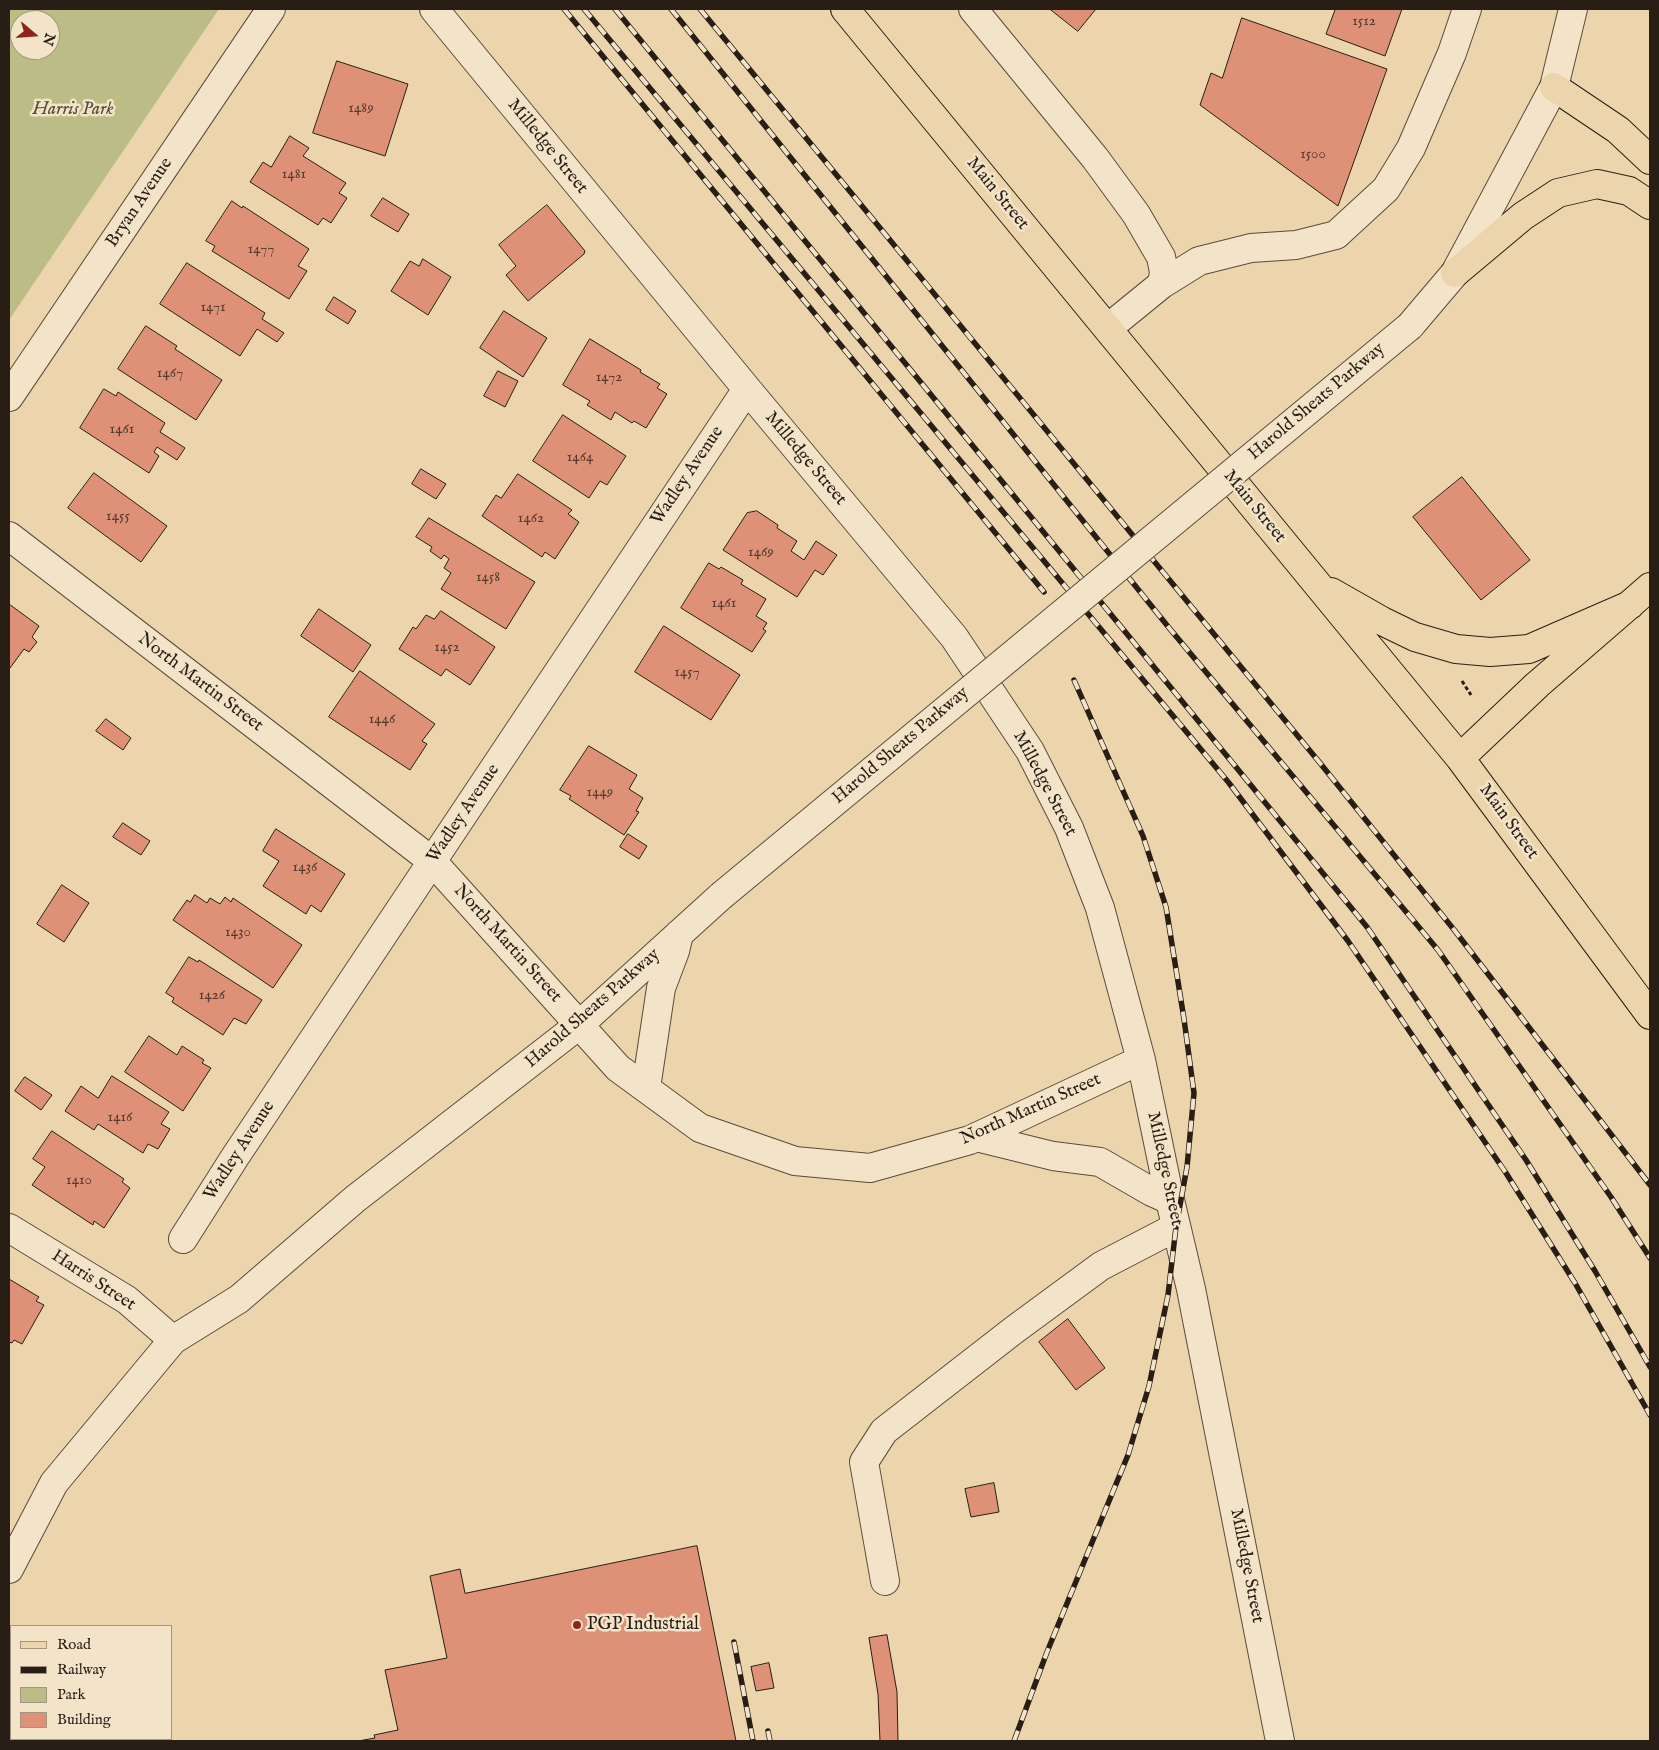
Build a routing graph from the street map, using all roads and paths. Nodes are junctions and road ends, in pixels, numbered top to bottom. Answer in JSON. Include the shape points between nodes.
{"nodes":[{"id":1,"x":271,"y":9,"type":"edge"},
{"id":2,"x":434,"y":9,"type":"edge"},
{"id":3,"x":845,"y":9,"type":"edge"},
{"id":4,"x":973,"y":9,"type":"edge"},
{"id":5,"x":1467,"y":9,"type":"edge"},
{"id":6,"x":1573,"y":9,"type":"edge"},
{"id":7,"x":1554,"y":87,"type":"junction"},
{"id":8,"x":1650,"y":160,"type":"edge"},
{"id":9,"x":1650,"y":204,"type":"edge"},
{"id":10,"x":1455,"y":273,"type":"junction"},
{"id":11,"x":1162,"y":284,"type":"junction"},
{"id":12,"x":1108,"y":328,"type":"junction"},
{"id":13,"x":747,"y":389,"type":"junction"},
{"id":14,"x":9,"y":397,"type":"edge"},
{"id":15,"x":9,"y":536,"type":"edge"},
{"id":16,"x":1318,"y":584,"type":"junction"},
{"id":17,"x":1650,"y":587,"type":"edge"},
{"id":18,"x":1630,"y":605,"type":"junction"},
{"id":19,"x":1460,"y":758,"type":"junction"},
{"id":20,"x":432,"y":861,"type":"junction"},
{"id":21,"x":679,"y":934,"type":"junction"},
{"id":22,"x":1650,"y":1015,"type":"edge"},
{"id":23,"x":580,"y":1025,"type":"junction"},
{"id":24,"x":1141,"y":1060,"type":"junction"},
{"id":25,"x":646,"y":1088,"type":"junction"},
{"id":26,"x":976,"y":1137,"type":"junction"},
{"id":27,"x":1170,"y":1200,"type":"junction"},
{"id":28,"x":1176,"y":1227,"type":"junction"},
{"id":29,"x":9,"y":1228,"type":"edge"},
{"id":30,"x":183,"y":1239,"type":"dead end"},
{"id":31,"x":173,"y":1340,"type":"junction"},
{"id":32,"x":9,"y":1570,"type":"edge"},
{"id":33,"x":885,"y":1581,"type":"dead end"},
{"id":34,"x":1280,"y":1741,"type":"edge"}],
"edges":[{"from":1,"to":14,"type":"street","name":"Bryan Avenue"},
{"from":2,"to":13,"type":"street","name":"Milledge Street"},
{"from":3,"to":12,"type":"main road","name":"Main Street"},
{"from":4,"to":11,"type":"street","via":[[1095,158],[1136,214],[1161,257]]},
{"from":5,"to":11,"type":"street","via":[[1411,148],[1386,189],[1336,235],[1296,245],[1251,248],[1199,261]]},
{"from":6,"to":7,"type":"street","name":"Harold Sheats Parkway"},
{"from":7,"to":8,"type":"main road","via":[[1618,130]]},
{"from":7,"to":10,"type":"street","name":"Harold Sheats Parkway"},
{"from":9,"to":10,"type":"main road","via":[[1628,191],[1597,184],[1558,193],[1523,216]]},
{"from":10,"to":21,"type":"street","name":"Harold Sheats Parkway","bridge":true,"via":[[1410,326]]},
{"from":11,"to":12,"type":"street"},
{"from":12,"to":16,"type":"main road","name":"Main Street"},
{"from":13,"to":20,"type":"street","name":"Wadley Avenue"},
{"from":13,"to":24,"type":"street","name":"Milledge Street","via":[[954,637],[1030,751],[1069,828],[1100,908]]},
{"from":15,"to":20,"type":"street","name":"North Martin Street"},
{"from":16,"to":18,"type":"main road","via":[[1415,637],[1456,649],[1490,652],[1529,649]]},
{"from":16,"to":19,"type":"main road","name":"Main Street"},
{"from":17,"to":18,"type":"main road"},
{"from":18,"to":19,"type":"main road","via":[[1537,685]]},
{"from":19,"to":22,"type":"main road","name":"Main Street"},
{"from":20,"to":23,"type":"street","name":"North Martin Street"},
{"from":20,"to":30,"type":"street","name":"Wadley Avenue"},
{"from":21,"to":23,"type":"street","name":"Harold Sheats Parkway"},
{"from":21,"to":25,"type":"street","via":[[661,988]]},
{"from":23,"to":25,"type":"street","name":"North Martin Street","via":[[618,1068]]},
{"from":23,"to":31,"type":"street","name":"Harold Sheats Parkway","via":[[354,1199],[239,1299]]},
{"from":24,"to":26,"type":"street","name":"North Martin Street"},
{"from":24,"to":27,"type":"street","name":"Milledge Street"},
{"from":25,"to":26,"type":"street","name":"North Martin Street","via":[[700,1128],[795,1161],[870,1168]]},
{"from":26,"to":27,"type":"street","via":[[1053,1156],[1100,1162]]},
{"from":27,"to":28,"type":"street","name":"Milledge Street"},
{"from":28,"to":33,"type":"street","via":[[1101,1266],[884,1431],[864,1462]]},
{"from":28,"to":34,"type":"street","name":"Milledge Street"},
{"from":29,"to":31,"type":"street","name":"Harris Street","via":[[127,1300]]},
{"from":31,"to":32,"type":"street","via":[[54,1483]]}]}
